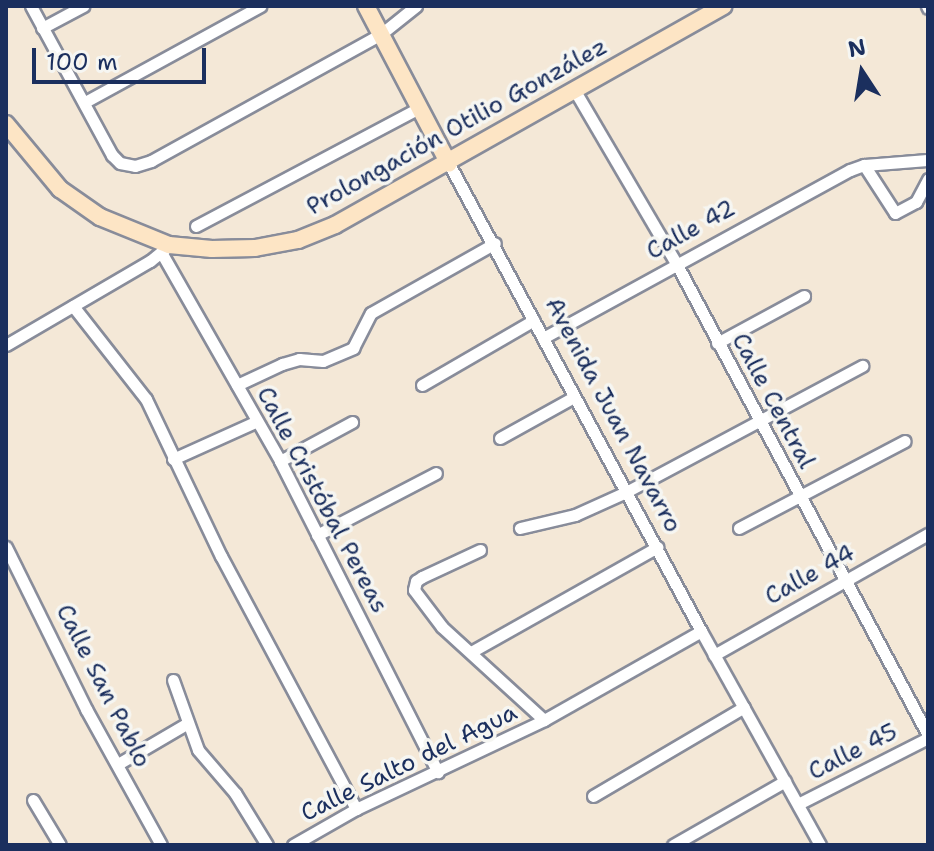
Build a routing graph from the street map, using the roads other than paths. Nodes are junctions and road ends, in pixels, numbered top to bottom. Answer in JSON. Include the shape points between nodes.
{"nodes":[{"id":1,"x":31,"y":6,"type":"edge"},
{"id":2,"x":83,"y":6,"type":"edge"},
{"id":3,"x":260,"y":6,"type":"edge"},
{"id":4,"x":366,"y":6,"type":"edge"},
{"id":5,"x":416,"y":6,"type":"edge"},
{"id":6,"x":724,"y":6,"type":"edge"},
{"id":7,"x":42,"y":28,"type":"junction"},
{"id":8,"x":381,"y":34,"type":"junction"},
{"id":9,"x":575,"y":91,"type":"junction"},
{"id":10,"x":85,"y":102,"type":"junction"},
{"id":11,"x":419,"y":108,"type":"junction"},
{"id":12,"x":8,"y":131,"type":"edge"},
{"id":13,"x":928,"y":160,"type":"edge"},
{"id":14,"x":449,"y":164,"type":"junction"},
{"id":15,"x":864,"y":165,"type":"junction"},
{"id":16,"x":928,"y":179,"type":"edge"},
{"id":17,"x":196,"y":226,"type":"dead end"},
{"id":18,"x":495,"y":243,"type":"junction"},
{"id":19,"x":165,"y":248,"type":"junction"},
{"id":20,"x":676,"y":263,"type":"junction"},
{"id":21,"x":804,"y":296,"type":"dead end"},
{"id":22,"x":73,"y":306,"type":"junction"},
{"id":23,"x":534,"y":320,"type":"junction"},
{"id":24,"x":543,"y":338,"type":"junction"},
{"id":25,"x":717,"y":343,"type":"junction"},
{"id":26,"x":6,"y":344,"type":"edge"},
{"id":27,"x":862,"y":366,"type":"dead end"},
{"id":28,"x":237,"y":385,"type":"junction"},
{"id":29,"x":422,"y":385,"type":"dead end"},
{"id":30,"x":574,"y":397,"type":"junction"},
{"id":31,"x":257,"y":421,"type":"junction"},
{"id":32,"x":762,"y":421,"type":"junction"},
{"id":33,"x":352,"y":422,"type":"dead end"},
{"id":34,"x":500,"y":438,"type":"dead end"},
{"id":35,"x":905,"y":441,"type":"dead end"},
{"id":36,"x":173,"y":459,"type":"junction"},
{"id":37,"x":280,"y":461,"type":"junction"},
{"id":38,"x":436,"y":473,"type":"dead end"},
{"id":39,"x":626,"y":492,"type":"junction"},
{"id":40,"x":798,"y":497,"type":"junction"},
{"id":41,"x":520,"y":528,"type":"dead end"},
{"id":42,"x":739,"y":528,"type":"dead end"},
{"id":43,"x":928,"y":534,"type":"edge"},
{"id":44,"x":317,"y":535,"type":"junction"},
{"id":45,"x":6,"y":547,"type":"edge"},
{"id":46,"x":657,"y":547,"type":"junction"},
{"id":47,"x":480,"y":550,"type":"dead end"},
{"id":48,"x":844,"y":582,"type":"junction"},
{"id":49,"x":701,"y":631,"type":"junction"},
{"id":50,"x":471,"y":652,"type":"junction"},
{"id":51,"x":714,"y":655,"type":"junction"},
{"id":52,"x":173,"y":680,"type":"dead end"},
{"id":53,"x":744,"y":707,"type":"junction"},
{"id":54,"x":544,"y":720,"type":"junction"},
{"id":55,"x":188,"y":723,"type":"junction"},
{"id":56,"x":928,"y":736,"type":"edge"},
{"id":57,"x":118,"y":764,"type":"junction"},
{"id":58,"x":438,"y":772,"type":"junction"},
{"id":59,"x":785,"y":781,"type":"junction"},
{"id":60,"x":593,"y":796,"type":"dead end"},
{"id":61,"x":33,"y":800,"type":"dead end"},
{"id":62,"x":798,"y":804,"type":"junction"},
{"id":63,"x":356,"y":809,"type":"junction"},
{"id":64,"x":689,"y":842,"type":"edge"},
{"id":65,"x":60,"y":845,"type":"edge"},
{"id":66,"x":161,"y":845,"type":"edge"},
{"id":67,"x":267,"y":845,"type":"edge"},
{"id":68,"x":293,"y":845,"type":"edge"},
{"id":69,"x":673,"y":845,"type":"edge"},
{"id":70,"x":820,"y":845,"type":"edge"}],
"edges":[{"from":1,"to":7,"type":"street"},
{"from":2,"to":7,"type":"street"},
{"from":3,"to":10,"type":"street"},
{"from":4,"to":8,"type":"main road","name":"Avenida Juan Navarro"},
{"from":5,"to":8,"type":"street"},
{"from":6,"to":9,"type":"main road","name":"Prolongación Otilio González"},
{"from":7,"to":10,"type":"street"},
{"from":8,"to":10,"type":"street","via":[[151,161],[130,166],[116,161]]},
{"from":8,"to":11,"type":"main road","name":"Avenida Juan Navarro"},
{"from":9,"to":14,"type":"main road","name":"Prolongación Otilio González"},
{"from":9,"to":20,"type":"street","name":"Calle Central"},
{"from":11,"to":14,"type":"main road","name":"Avenida Juan Navarro"},
{"from":11,"to":17,"type":"street"},
{"from":12,"to":19,"type":"main road","name":"Prolongación Otilio González","via":[[78,203]]},
{"from":13,"to":15,"type":"street"},
{"from":14,"to":18,"type":"street","name":"Avenida Juan Navarro"},
{"from":14,"to":19,"type":"main road","name":"Prolongación Otilio González","via":[[298,240],[255,248]]},
{"from":15,"to":16,"type":"street","via":[[890,210],[899,213],[916,202]]},
{"from":15,"to":20,"type":"street","name":"Calle 42"},
{"from":18,"to":23,"type":"street","name":"Avenida Juan Navarro"},
{"from":18,"to":28,"type":"street","via":[[371,313],[353,348],[323,361],[294,360]]},
{"from":19,"to":22,"type":"street"},
{"from":19,"to":28,"type":"street","name":"Calle Cristóbal Pereas"},
{"from":20,"to":24,"type":"street","name":"Calle 42"},
{"from":20,"to":25,"type":"street","name":"Calle Central"},
{"from":21,"to":25,"type":"street"},
{"from":22,"to":26,"type":"street"},
{"from":22,"to":36,"type":"street","via":[[146,399]]},
{"from":23,"to":24,"type":"street","name":"Avenida Juan Navarro"},
{"from":23,"to":29,"type":"street"},
{"from":24,"to":30,"type":"street","name":"Avenida Juan Navarro"},
{"from":25,"to":32,"type":"street","name":"Calle Central"},
{"from":27,"to":32,"type":"street"},
{"from":28,"to":31,"type":"street","name":"Calle Cristóbal Pereas"},
{"from":30,"to":34,"type":"street"},
{"from":30,"to":39,"type":"street","name":"Avenida Juan Navarro"},
{"from":31,"to":36,"type":"street"},
{"from":31,"to":37,"type":"street","name":"Calle Cristóbal Pereas"},
{"from":32,"to":39,"type":"street"},
{"from":32,"to":40,"type":"street","name":"Calle Central"},
{"from":33,"to":37,"type":"street"},
{"from":35,"to":40,"type":"street"},
{"from":36,"to":63,"type":"street"},
{"from":37,"to":44,"type":"street","name":"Calle Cristóbal Pereas"},
{"from":38,"to":44,"type":"street"},
{"from":39,"to":41,"type":"street","via":[[575,515]]},
{"from":39,"to":46,"type":"street","name":"Avenida Juan Navarro"},
{"from":40,"to":42,"type":"street"},
{"from":40,"to":48,"type":"street","name":"Calle Central"},
{"from":43,"to":48,"type":"street","name":"Calle 44"},
{"from":44,"to":58,"type":"street","name":"Calle Cristóbal Pereas"},
{"from":45,"to":57,"type":"street","name":"Calle San Pablo"},
{"from":46,"to":49,"type":"street","name":"Avenida Juan Navarro"},
{"from":46,"to":50,"type":"street"},
{"from":47,"to":50,"type":"street","via":[[422,577],[414,586],[442,627]]},
{"from":48,"to":51,"type":"street","name":"Calle 44"},
{"from":48,"to":56,"type":"street","name":"Calle Central"},
{"from":49,"to":51,"type":"street","name":"Avenida Juan Navarro"},
{"from":49,"to":54,"type":"street","name":"Calle Salto del Agua"},
{"from":50,"to":54,"type":"street"},
{"from":51,"to":53,"type":"street","name":"Avenida Juan Navarro"},
{"from":52,"to":55,"type":"street"},
{"from":53,"to":59,"type":"street","name":"Avenida Juan Navarro"},
{"from":53,"to":60,"type":"street"},
{"from":54,"to":58,"type":"street","name":"Calle Salto del Agua"},
{"from":55,"to":57,"type":"street"},
{"from":55,"to":67,"type":"street","via":[[200,755],[235,793]]},
{"from":56,"to":62,"type":"street","name":"Calle 45"},
{"from":57,"to":66,"type":"street","name":"Calle San Pablo"},
{"from":58,"to":63,"type":"street","name":"Calle Salto del Agua"},
{"from":59,"to":62,"type":"street","name":"Avenida Juan Navarro"},
{"from":59,"to":64,"type":"street"},
{"from":61,"to":65,"type":"street"},
{"from":62,"to":70,"type":"street","name":"Avenida Juan Navarro"},
{"from":63,"to":68,"type":"street","name":"Calle Salto del Agua"},
{"from":64,"to":69,"type":"street"}]}
